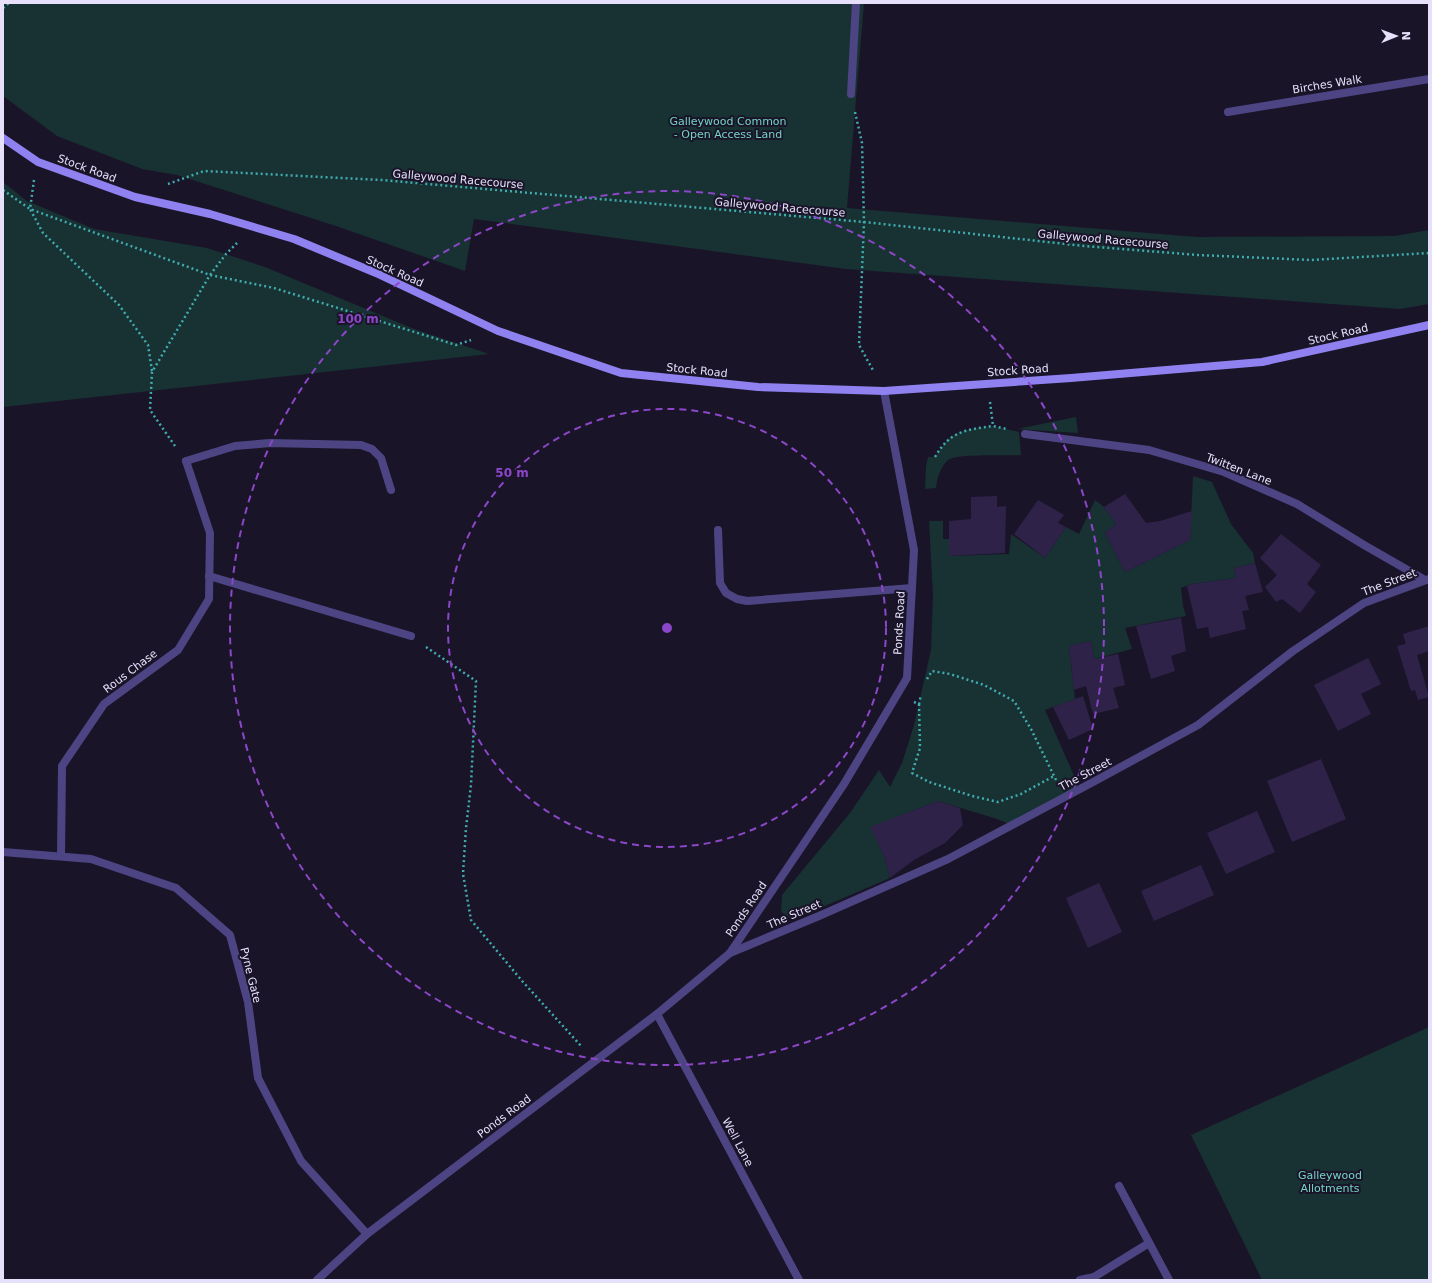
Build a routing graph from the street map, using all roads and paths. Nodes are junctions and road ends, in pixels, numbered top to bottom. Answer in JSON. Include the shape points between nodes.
{"nodes":[{"id":1,"x":9,"y":3,"type":"edge"},
{"id":2,"x":856,"y":3,"type":"edge"},
{"id":3,"x":3,"y":8,"type":"edge"},
{"id":4,"x":1429,"y":79,"type":"edge"},
{"id":5,"x":851,"y":94,"type":"joint"},
{"id":6,"x":1228,"y":112,"type":"dead end"},
{"id":7,"x":3,"y":138,"type":"edge"},
{"id":8,"x":38,"y":162,"type":"junction"},
{"id":9,"x":3,"y":190,"type":"edge"},
{"id":10,"x":135,"y":197,"type":"junction"},
{"id":11,"x":30,"y":209,"type":"junction"},
{"id":12,"x":864,"y":222,"type":"junction"},
{"id":13,"x":253,"y":227,"type":"junction"},
{"id":14,"x":1429,"y":253,"type":"edge"},
{"id":15,"x":210,"y":275,"type":"junction"},
{"id":16,"x":1429,"y":324,"type":"edge"},
{"id":17,"x":498,"y":331,"type":"junction"},
{"id":18,"x":152,"y":372,"type":"junction"},
{"id":19,"x":988,"y":383,"type":"junction"},
{"id":20,"x":884,"y":391,"type":"junction"},
{"id":21,"x":993,"y":426,"type":"junction"},
{"id":22,"x":1025,"y":434,"type":"joint"},
{"id":23,"x":935,"y":457,"type":"dead end"},
{"id":24,"x":186,"y":461,"type":"junction"},
{"id":25,"x":390,"y":490,"type":"dead end"},
{"id":26,"x":718,"y":530,"type":"dead end"},
{"id":27,"x":210,"y":576,"type":"junction"},
{"id":28,"x":1427,"y":580,"type":"edge"},
{"id":29,"x":912,"y":588,"type":"junction"},
{"id":30,"x":411,"y":636,"type":"joint"},
{"id":31,"x":925,"y":683,"type":"dead end"},
{"id":32,"x":922,"y":688,"type":"dead end"},
{"id":33,"x":896,"y":697,"type":"junction"},
{"id":34,"x":919,"y":704,"type":"junction"},
{"id":35,"x":1054,"y":776,"type":"junction"},
{"id":36,"x":1065,"y":797,"type":"junction"},
{"id":37,"x":3,"y":852,"type":"edge"},
{"id":38,"x":61,"y":856,"type":"junction"},
{"id":39,"x":730,"y":953,"type":"junction"},
{"id":40,"x":657,"y":1014,"type":"junction"},
{"id":41,"x":595,"y":1061,"type":"junction"},
{"id":42,"x":1119,"y":1186,"type":"dead end"},
{"id":43,"x":367,"y":1234,"type":"junction"},
{"id":44,"x":1149,"y":1243,"type":"junction"},
{"id":45,"x":317,"y":1280,"type":"edge"},
{"id":46,"x":799,"y":1280,"type":"edge"},
{"id":47,"x":1080,"y":1280,"type":"edge"},
{"id":48,"x":1169,"y":1280,"type":"edge"}],
"edges":[{"from":1,"to":3,"type":"path"},
{"from":2,"to":5,"type":"street"},
{"from":4,"to":6,"type":"street","name":"Birches Walk"},
{"from":5,"to":12,"type":"path","via":[[862,143]]},
{"from":7,"to":8,"type":"main road","name":"Stock Road"},
{"from":8,"to":10,"type":"main road","name":"Stock Road"},
{"from":8,"to":11,"type":"path"},
{"from":9,"to":11,"type":"path"},
{"from":10,"to":12,"type":"path","name":"Galleywood Racecourse","via":[[204,170],[382,180]]},
{"from":10,"to":13,"type":"main road","name":"Stock Road","via":[[210,214]]},
{"from":11,"to":15,"type":"path"},
{"from":11,"to":18,"type":"path","via":[[43,233],[119,305],[148,345]]},
{"from":12,"to":14,"type":"path","name":"Galleywood Racecourse","via":[[1084,246],[1198,255],[1311,260]]},
{"from":12,"to":20,"type":"path","via":[[859,345]]},
{"from":13,"to":15,"type":"path","via":[[226,254]]},
{"from":13,"to":17,"type":"main road","name":"Stock Road","via":[[294,239],[376,273]]},
{"from":15,"to":17,"type":"path","via":[[274,288],[456,345]]},
{"from":15,"to":18,"type":"path"},
{"from":16,"to":19,"type":"main road","name":"Stock Road","via":[[1262,362]]},
{"from":17,"to":20,"type":"main road","name":"Stock Road","via":[[621,374],[758,387]]},
{"from":18,"to":24,"type":"path","via":[[150,410]]},
{"from":19,"to":20,"type":"main road","name":"Stock Road"},
{"from":19,"to":21,"type":"path"},
{"from":20,"to":29,"type":"street","name":"Ponds Road","via":[[914,550]]},
{"from":21,"to":22,"type":"path"},
{"from":21,"to":23,"type":"path","via":[[976,428],[948,438]]},
{"from":22,"to":28,"type":"street","name":"Twitten Lane","via":[[1149,450],[1224,472],[1297,504]]},
{"from":24,"to":25,"type":"street","via":[[236,446],[270,443],[360,445],[372,449],[381,458]]},
{"from":24,"to":27,"type":"street","name":"Rous Chase","via":[[210,533]]},
{"from":26,"to":29,"type":"street","via":[[720,583],[726,593],[747,602]]},
{"from":27,"to":30,"type":"street"},
{"from":27,"to":38,"type":"street","name":"Rous Chase","via":[[209,599],[178,650],[104,704],[62,766]]},
{"from":28,"to":36,"type":"street","name":"The Street","via":[[1364,603],[1293,651],[1198,725]]},
{"from":29,"to":33,"type":"street","name":"Ponds Road","via":[[907,678]]},
{"from":30,"to":41,"type":"path","via":[[476,681],[472,778],[463,874],[471,920]]},
{"from":31,"to":35,"type":"path","via":[[932,671],[950,674],[984,685],[1014,701]]},
{"from":32,"to":34,"type":"path"},
{"from":33,"to":34,"type":"path"},
{"from":33,"to":39,"type":"street","name":"Ponds Road","via":[[844,784]]},
{"from":34,"to":35,"type":"path","via":[[920,748],[912,773],[929,782],[998,802],[1021,794]]},
{"from":35,"to":36,"type":"path"},
{"from":36,"to":39,"type":"street","name":"The Street","via":[[948,859]]},
{"from":37,"to":38,"type":"street","name":"Pyne Gate"},
{"from":38,"to":43,"type":"street","name":"Pyne Gate","via":[[91,859],[176,888],[230,935],[248,1002],[258,1078],[301,1161]]},
{"from":39,"to":40,"type":"street","name":"Ponds Road"},
{"from":40,"to":41,"type":"street","name":"Ponds Road"},
{"from":40,"to":46,"type":"street","name":"Well Lane"},
{"from":41,"to":43,"type":"street","name":"Ponds Road"},
{"from":42,"to":44,"type":"street"},
{"from":43,"to":45,"type":"street","name":"Ponds Road"},
{"from":44,"to":47,"type":"street","via":[[1094,1277]]},
{"from":44,"to":48,"type":"street"}]}
